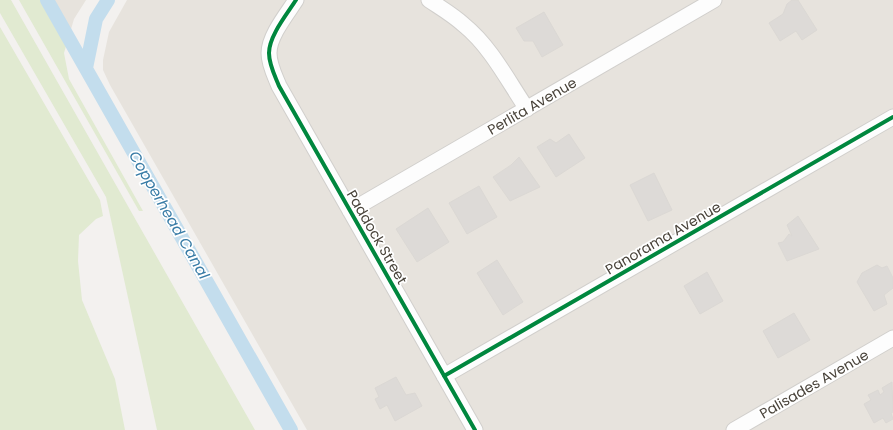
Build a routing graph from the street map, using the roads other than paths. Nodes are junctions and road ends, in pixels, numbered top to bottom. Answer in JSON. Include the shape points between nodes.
{"nodes":[{"id":1,"x":296,"y":0,"type":"edge"},
{"id":2,"x":429,"y":0,"type":"edge"},
{"id":3,"x":713,"y":0,"type":"edge"},
{"id":4,"x":527,"y":109,"type":"junction"},
{"id":5,"x":893,"y":117,"type":"edge"},
{"id":6,"x":350,"y":211,"type":"junction"},
{"id":7,"x":893,"y":338,"type":"edge"},
{"id":8,"x":444,"y":376,"type":"junction"},
{"id":9,"x":475,"y":430,"type":"edge"},
{"id":10,"x":734,"y":430,"type":"edge"}],
"edges":[{"from":1,"to":6,"type":"street","name":"Paddock Street","via":[[274,35],[269,52],[272,70]]},
{"from":2,"to":4,"type":"street","via":[[465,25],[479,40]]},
{"from":3,"to":4,"type":"street","name":"Perlita Avenue"},
{"from":4,"to":6,"type":"street","name":"Perlita Avenue"},
{"from":5,"to":8,"type":"street","name":"Panorama Avenue"},
{"from":6,"to":8,"type":"street","name":"Paddock Street"},
{"from":7,"to":10,"type":"street","name":"Palisades Avenue"},
{"from":8,"to":9,"type":"street","name":"Paddock Street"}]}
